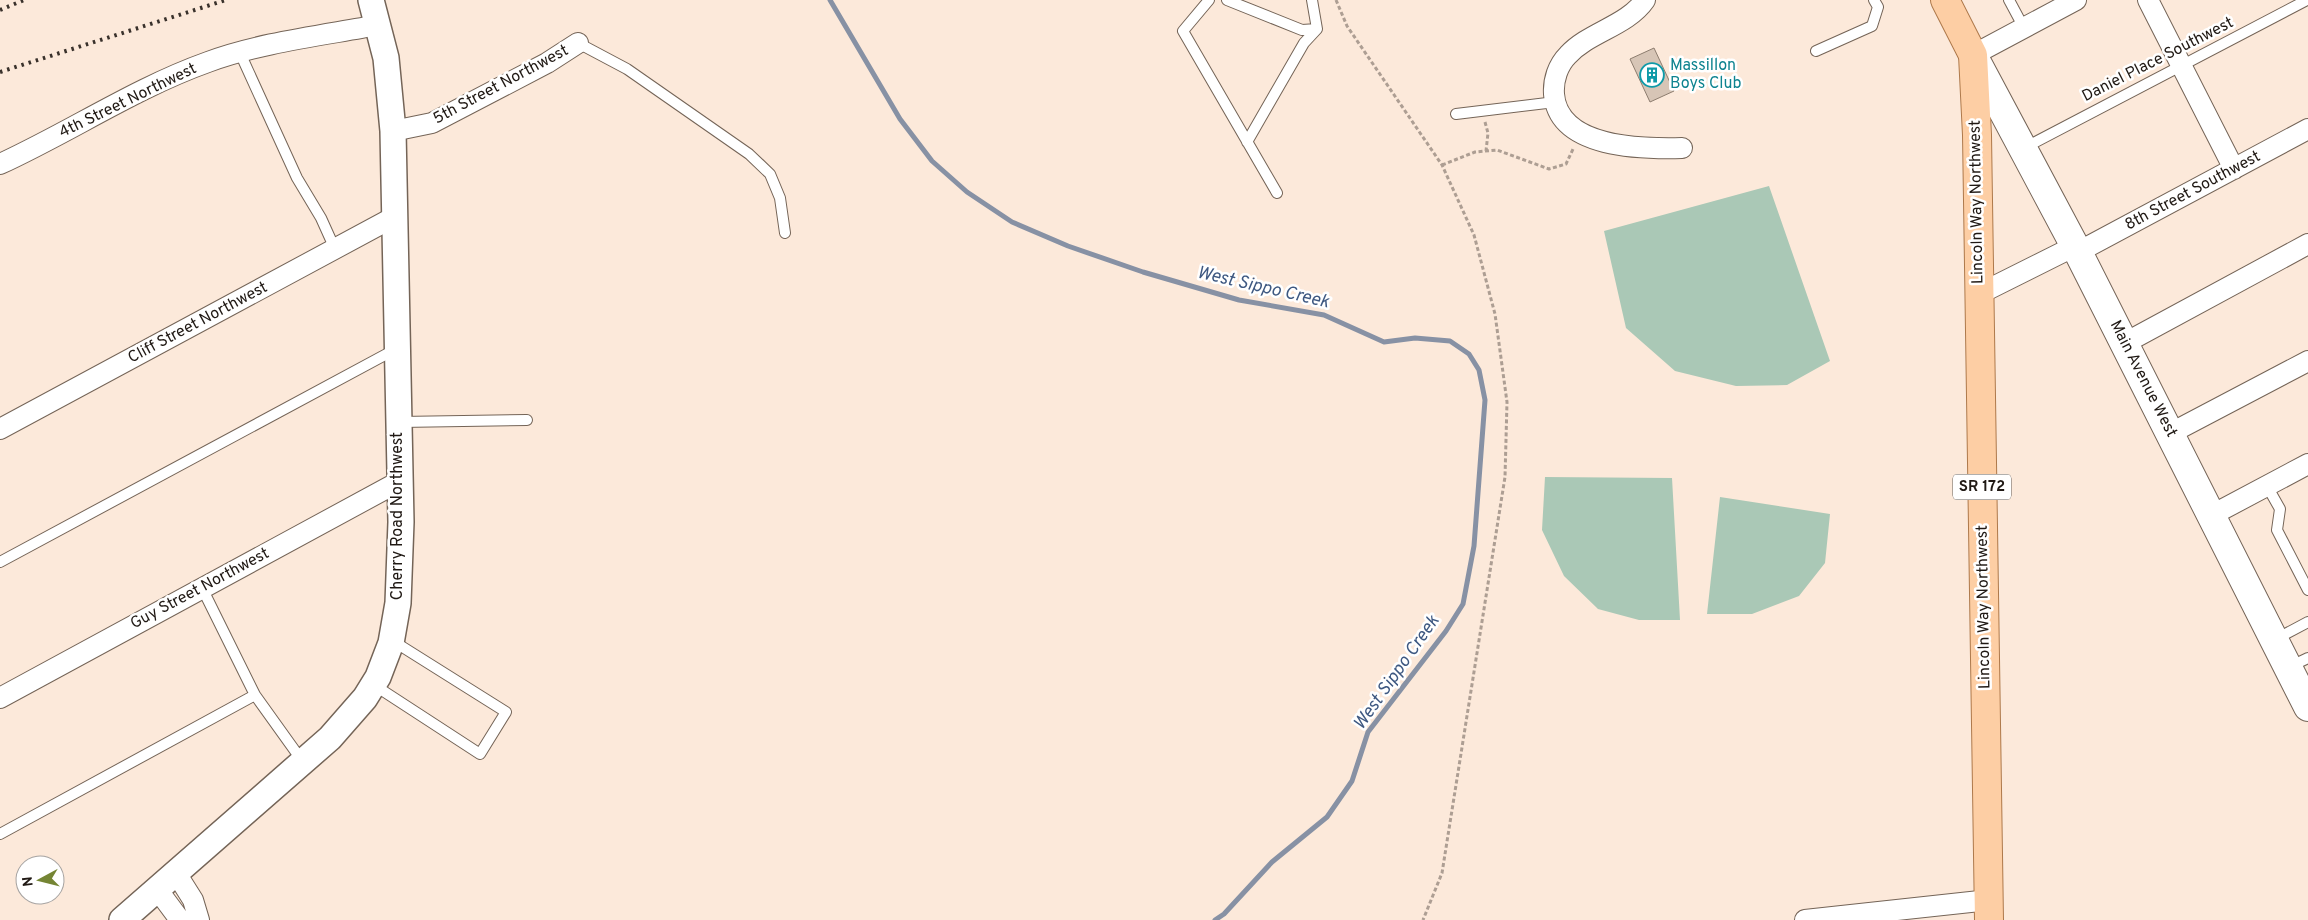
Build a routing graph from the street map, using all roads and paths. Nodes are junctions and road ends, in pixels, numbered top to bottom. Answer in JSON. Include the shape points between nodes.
{"nodes":[{"id":1,"x":371,"y":0,"type":"edge"},
{"id":2,"x":1209,"y":0,"type":"edge"},
{"id":3,"x":1227,"y":0,"type":"edge"},
{"id":4,"x":1312,"y":0,"type":"edge"},
{"id":5,"x":1336,"y":0,"type":"edge"},
{"id":6,"x":1645,"y":0,"type":"edge"},
{"id":7,"x":1874,"y":0,"type":"edge"},
{"id":8,"x":1945,"y":0,"type":"edge"},
{"id":9,"x":2009,"y":0,"type":"edge"},
{"id":10,"x":2076,"y":0,"type":"edge"},
{"id":11,"x":2148,"y":0,"type":"edge"},
{"id":12,"x":2307,"y":0,"type":"edge"},
{"id":13,"x":378,"y":25,"type":"junction"},
{"id":14,"x":2024,"y":28,"type":"junction"},
{"id":15,"x":1317,"y":29,"type":"junction"},
{"id":16,"x":578,"y":43,"type":"joint"},
{"id":17,"x":1816,"y":51,"type":"dead end"},
{"id":18,"x":240,"y":53,"type":"junction"},
{"id":19,"x":1972,"y":55,"type":"junction"},
{"id":20,"x":2181,"y":65,"type":"junction"},
{"id":21,"x":1555,"y":102,"type":"junction"},
{"id":22,"x":1483,"y":110,"type":"junction"},
{"id":23,"x":1456,"y":114,"type":"dead end"},
{"id":24,"x":2308,"y":129,"type":"edge"},
{"id":25,"x":393,"y":131,"type":"junction"},
{"id":26,"x":1581,"y":133,"type":"junction"},
{"id":27,"x":1248,"y":142,"type":"junction"},
{"id":28,"x":1682,"y":148,"type":"dead end"},
{"id":29,"x":2023,"y":148,"type":"junction"},
{"id":30,"x":1486,"y":151,"type":"junction"},
{"id":31,"x":0,"y":164,"type":"edge"},
{"id":32,"x":1442,"y":165,"type":"junction"},
{"id":33,"x":2234,"y":169,"type":"junction"},
{"id":34,"x":1277,"y":193,"type":"dead end"},
{"id":35,"x":394,"y":217,"type":"junction"},
{"id":36,"x":785,"y":233,"type":"dead end"},
{"id":37,"x":2308,"y":244,"type":"edge"},
{"id":38,"x":335,"y":249,"type":"junction"},
{"id":39,"x":2076,"y":249,"type":"junction"},
{"id":40,"x":1979,"y":294,"type":"junction"},
{"id":41,"x":2125,"y":344,"type":"junction"},
{"id":42,"x":397,"y":349,"type":"junction"},
{"id":43,"x":2308,"y":361,"type":"edge"},
{"id":44,"x":527,"y":420,"type":"dead end"},
{"id":45,"x":399,"y":422,"type":"junction"},
{"id":46,"x":0,"y":429,"type":"edge"},
{"id":47,"x":2171,"y":433,"type":"junction"},
{"id":48,"x":2308,"y":464,"type":"edge"},
{"id":49,"x":400,"y":481,"type":"junction"},
{"id":50,"x":2267,"y":486,"type":"junction"},
{"id":51,"x":2212,"y":515,"type":"junction"},
{"id":52,"x":0,"y":562,"type":"edge"},
{"id":53,"x":202,"y":588,"type":"junction"},
{"id":54,"x":2308,"y":590,"type":"edge"},
{"id":55,"x":2308,"y":622,"type":"edge"},
{"id":56,"x":2274,"y":640,"type":"junction"},
{"id":57,"x":392,"y":641,"type":"junction"},
{"id":58,"x":2298,"y":663,"type":"edge"},
{"id":59,"x":374,"y":685,"type":"junction"},
{"id":60,"x":255,"y":695,"type":"junction"},
{"id":61,"x":0,"y":698,"type":"edge"},
{"id":62,"x":2308,"y":707,"type":"edge"},
{"id":63,"x":303,"y":762,"type":"junction"},
{"id":64,"x":0,"y":834,"type":"edge"},
{"id":65,"x":176,"y":873,"type":"junction"},
{"id":66,"x":157,"y":890,"type":"junction"},
{"id":67,"x":1989,"y":910,"type":"edge"},
{"id":68,"x":122,"y":920,"type":"edge"},
{"id":69,"x":180,"y":920,"type":"edge"},
{"id":70,"x":199,"y":920,"type":"edge"},
{"id":71,"x":1423,"y":920,"type":"edge"},
{"id":72,"x":1806,"y":920,"type":"edge"}],
"edges":[{"from":1,"to":13,"type":"street","name":"Cherry Road Northwest"},
{"from":2,"to":27,"type":"lane","via":[[1183,31]]},
{"from":3,"to":15,"type":"lane","via":[[1302,30]]},
{"from":4,"to":15,"type":"lane"},
{"from":5,"to":32,"type":"path","via":[[1347,26]]},
{"from":6,"to":21,"type":"street","via":[[1626,17],[1587,39],[1566,57],[1556,77]]},
{"from":7,"to":17,"type":"lane","via":[[1878,7],[1872,26]]},
{"from":8,"to":19,"type":"main road","number":"SR 172"},
{"from":9,"to":14,"type":"lane"},
{"from":10,"to":14,"type":"street"},
{"from":11,"to":20,"type":"street"},
{"from":12,"to":20,"type":"lane","name":"Daniel Place Southwest"},
{"from":13,"to":18,"type":"street","name":"4th Street Northwest"},
{"from":13,"to":25,"type":"street","name":"Cherry Road Northwest","via":[[386,58]]},
{"from":14,"to":19,"type":"street"},
{"from":15,"to":27,"type":"lane","via":[[1304,43]]},
{"from":16,"to":25,"type":"street","name":"5th Street Northwest","via":[[547,63],[432,123]]},
{"from":16,"to":36,"type":"lane","via":[[627,69],[749,154],[770,174],[780,198]]},
{"from":18,"to":31,"type":"street","name":"4th Street Northwest","via":[[210,60],[176,74]]},
{"from":18,"to":38,"type":"lane","via":[[297,178]]},
{"from":19,"to":29,"type":"main road","name":"Main Avenue West"},
{"from":19,"to":40,"type":"main road","name":"Lincoln Way Northwest","number":"SR 172","via":[[1977,135]]},
{"from":20,"to":29,"type":"lane","name":"Daniel Place Southwest"},
{"from":20,"to":33,"type":"street"},
{"from":21,"to":22,"type":"lane"},
{"from":21,"to":26,"type":"street","via":[[1560,114]]},
{"from":22,"to":23,"type":"lane"},
{"from":22,"to":30,"type":"path","via":[[1488,133]]},
{"from":24,"to":33,"type":"street","name":"8th Street Southwest"},
{"from":25,"to":35,"type":"street","name":"Cherry Road Northwest"},
{"from":26,"to":28,"type":"street","via":[[1623,147]]},
{"from":26,"to":30,"type":"path","via":[[1566,164],[1548,169],[1497,150]]},
{"from":27,"to":34,"type":"lane"},
{"from":29,"to":39,"type":"main road","name":"Main Avenue West"},
{"from":30,"to":32,"type":"path"},
{"from":32,"to":71,"type":"path","via":[[1474,235],[1495,314],[1507,402],[1505,476],[1442,873]]},
{"from":33,"to":39,"type":"street","name":"8th Street Southwest"},
{"from":35,"to":38,"type":"street","name":"Cliff Street Northwest"},
{"from":35,"to":42,"type":"street","name":"Cherry Road Northwest"},
{"from":37,"to":41,"type":"street"},
{"from":38,"to":46,"type":"street","name":"Cliff Street Northwest"},
{"from":39,"to":40,"type":"street","name":"8th Street Southwest"},
{"from":39,"to":41,"type":"main road","name":"Main Avenue West"},
{"from":40,"to":67,"type":"main road","name":"Lincoln Way Northwest","number":"SR 172"},
{"from":41,"to":47,"type":"main road","name":"Main Avenue West"},
{"from":42,"to":45,"type":"street","name":"Cherry Road Northwest"},
{"from":42,"to":52,"type":"lane"},
{"from":43,"to":47,"type":"street"},
{"from":44,"to":45,"type":"lane"},
{"from":45,"to":49,"type":"street","name":"Cherry Road Northwest"},
{"from":47,"to":51,"type":"main road","name":"Main Avenue West"},
{"from":48,"to":50,"type":"street"},
{"from":49,"to":53,"type":"street","name":"Guy Street Northwest"},
{"from":49,"to":57,"type":"street","name":"Cherry Road Northwest","via":[[400,570]]},
{"from":50,"to":51,"type":"street"},
{"from":50,"to":54,"type":"lane","via":[[2280,509],[2277,530]]},
{"from":51,"to":56,"type":"main road","name":"Main Avenue West"},
{"from":53,"to":60,"type":"lane"},
{"from":53,"to":61,"type":"street","name":"Guy Street Northwest"},
{"from":55,"to":56,"type":"lane"},
{"from":56,"to":58,"type":"main road","name":"Main Avenue West"},
{"from":57,"to":59,"type":"street","name":"Cherry Road Northwest"},
{"from":57,"to":59,"type":"lane","via":[[506,712],[480,754]]},
{"from":58,"to":62,"type":"main road","name":"Main Avenue West"},
{"from":59,"to":63,"type":"street","name":"Cherry Road Northwest","via":[[349,719]]},
{"from":60,"to":63,"type":"lane"},
{"from":60,"to":64,"type":"lane"},
{"from":63,"to":65,"type":"street","name":"Cherry Road Northwest"},
{"from":65,"to":66,"type":"street","name":"Cherry Road Northwest"},
{"from":65,"to":70,"type":"street","via":[[193,900]]},
{"from":66,"to":68,"type":"street","name":"Cherry Road Northwest"},
{"from":66,"to":69,"type":"street"},
{"from":67,"to":72,"type":"street"}]}
